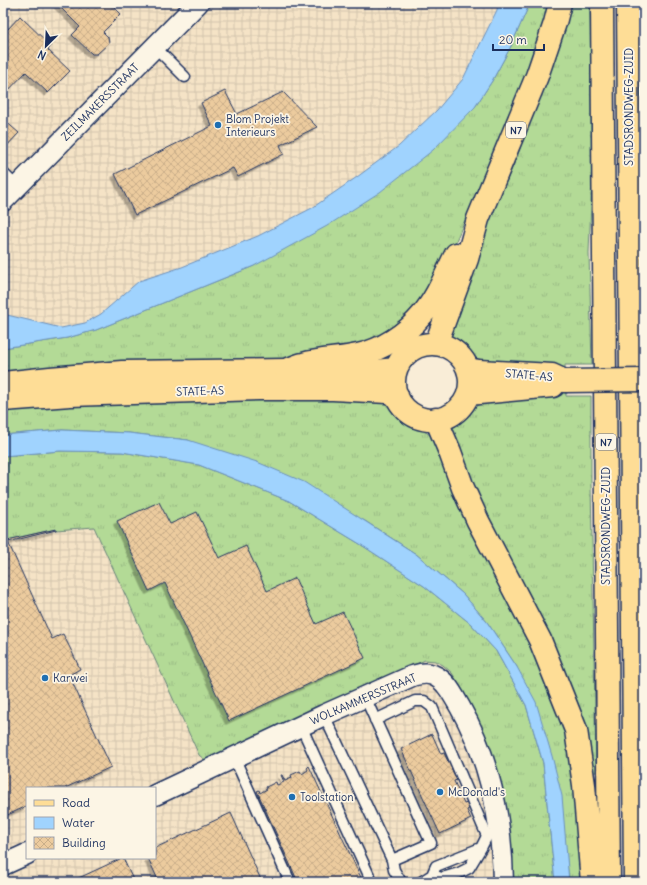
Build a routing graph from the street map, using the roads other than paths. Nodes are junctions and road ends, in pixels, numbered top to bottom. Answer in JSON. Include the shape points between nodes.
{"nodes":[{"id":1,"x":198,"y":3,"type":"edge"},
{"id":2,"x":560,"y":3,"type":"edge"},
{"id":3,"x":602,"y":3,"type":"edge"},
{"id":4,"x":628,"y":3,"type":"edge"},
{"id":5,"x":155,"y":47,"type":"junction"},
{"id":6,"x":184,"y":77,"type":"dead end"},
{"id":7,"x":10,"y":180,"type":"edge"},
{"id":8,"x":3,"y":201,"type":"edge"},
{"id":9,"x":478,"y":219,"type":"junction"},
{"id":10,"x":436,"y":344,"type":"junction"},
{"id":11,"x":468,"y":369,"type":"junction"},
{"id":12,"x":286,"y":370,"type":"junction"},
{"id":13,"x":396,"y":370,"type":"junction"},
{"id":14,"x":644,"y":380,"type":"edge"},
{"id":15,"x":565,"y":381,"type":"junction"},
{"id":16,"x":3,"y":383,"type":"edge"},
{"id":17,"x":468,"y":394,"type":"junction"},
{"id":18,"x":397,"y":395,"type":"junction"},
{"id":19,"x":3,"y":400,"type":"edge"},
{"id":20,"x":436,"y":419,"type":"junction"},
{"id":21,"x":365,"y":697,"type":"junction"},
{"id":22,"x":324,"y":715,"type":"junction"},
{"id":23,"x":375,"y":720,"type":"junction"},
{"id":24,"x":301,"y":726,"type":"junction"},
{"id":25,"x":234,"y":757,"type":"junction"},
{"id":26,"x":156,"y":794,"type":"edge"},
{"id":27,"x":482,"y":848,"type":"junction"},
{"id":28,"x":26,"y":854,"type":"edge"},
{"id":29,"x":392,"y":860,"type":"junction"},
{"id":30,"x":3,"y":865,"type":"edge"},
{"id":31,"x":432,"y":875,"type":"junction"},
{"id":32,"x":290,"y":882,"type":"edge"},
{"id":33,"x":372,"y":882,"type":"edge"},
{"id":34,"x":401,"y":882,"type":"edge"},
{"id":35,"x":420,"y":882,"type":"edge"},
{"id":36,"x":503,"y":882,"type":"edge"},
{"id":37,"x":592,"y":882,"type":"edge"},
{"id":38,"x":609,"y":882,"type":"edge"},
{"id":39,"x":635,"y":882,"type":"edge"}],
"edges":[{"from":1,"to":5,"type":"street","name":"ZEILMAKERSSTRAAT"},
{"from":2,"to":9,"type":"main road","number":"N7","via":[[537,76]]},
{"from":3,"to":38,"type":"main road","name":"STADSRONDWEG-ZUID","number":"N7"},
{"from":4,"to":39,"type":"main road","name":"STADSRONDWEG-ZUID","number":"N7"},
{"from":5,"to":6,"type":"lane"},
{"from":5,"to":7,"type":"street","name":"ZEILMAKERSSTRAAT"},
{"from":7,"to":8,"type":"street","name":"ZEILMAKERSSTRAAT"},
{"from":9,"to":10,"type":"main road","number":"N7"},
{"from":9,"to":12,"type":"main road","number":"N7","via":[[422,315],[396,338],[380,348],[360,354],[303,364]]},
{"from":10,"to":11,"type":"main road","via":[[452,349],[462,358]]},
{"from":10,"to":13,"type":"main road","via":[[412,350],[405,355]]},
{"from":11,"to":15,"type":"main road","name":"STATE-AS","via":[[552,375]]},
{"from":11,"to":17,"type":"main road"},
{"from":12,"to":13,"type":"main road","name":"STATE-AS","via":[[308,374]]},
{"from":12,"to":16,"type":"main road","name":"STATE-AS","via":[[122,372]]},
{"from":13,"to":18,"type":"main road","via":[[394,382]]},
{"from":14,"to":15,"type":"main road","name":"STATE-AS","bridge":true},
{"from":15,"to":17,"type":"main road","name":"STATE-AS","via":[[553,386]]},
{"from":17,"to":20,"type":"main road","via":[[465,402],[456,411],[445,418]]},
{"from":18,"to":19,"type":"main road","name":"STATE-AS","via":[[387,392],[333,389],[260,389],[70,395]]},
{"from":18,"to":20,"type":"main road","via":[[405,407],[416,416]]},
{"from":20,"to":37,"type":"main road","via":[[478,521],[540,640],[576,730],[584,785]]},
{"from":21,"to":22,"type":"street","name":"WOLKAMMERSSTRAAT"},
{"from":21,"to":23,"type":"lane"},
{"from":21,"to":36,"type":"street","name":"WOLKAMMERSSTRAAT","via":[[412,676],[425,673],[442,680],[452,692],[486,766],[500,828]]},
{"from":22,"to":24,"type":"street","name":"WOLKAMMERSSTRAAT"},
{"from":22,"to":29,"type":"lane"},
{"from":23,"to":27,"type":"lane","via":[[415,700],[424,701],[432,707],[487,836]]},
{"from":23,"to":29,"type":"lane","via":[[431,843]]},
{"from":24,"to":25,"type":"street","name":"WOLKAMMERSSTRAAT"},
{"from":24,"to":33,"type":"lane"},
{"from":25,"to":26,"type":"street","name":"WOLKAMMERSSTRAAT"},
{"from":25,"to":32,"type":"lane"},
{"from":27,"to":31,"type":"lane","via":[[436,866]]},
{"from":27,"to":31,"type":"lane","via":[[469,868],[442,878]]},
{"from":28,"to":30,"type":"street"},
{"from":29,"to":34,"type":"lane"},
{"from":31,"to":35,"type":"lane"}]}
